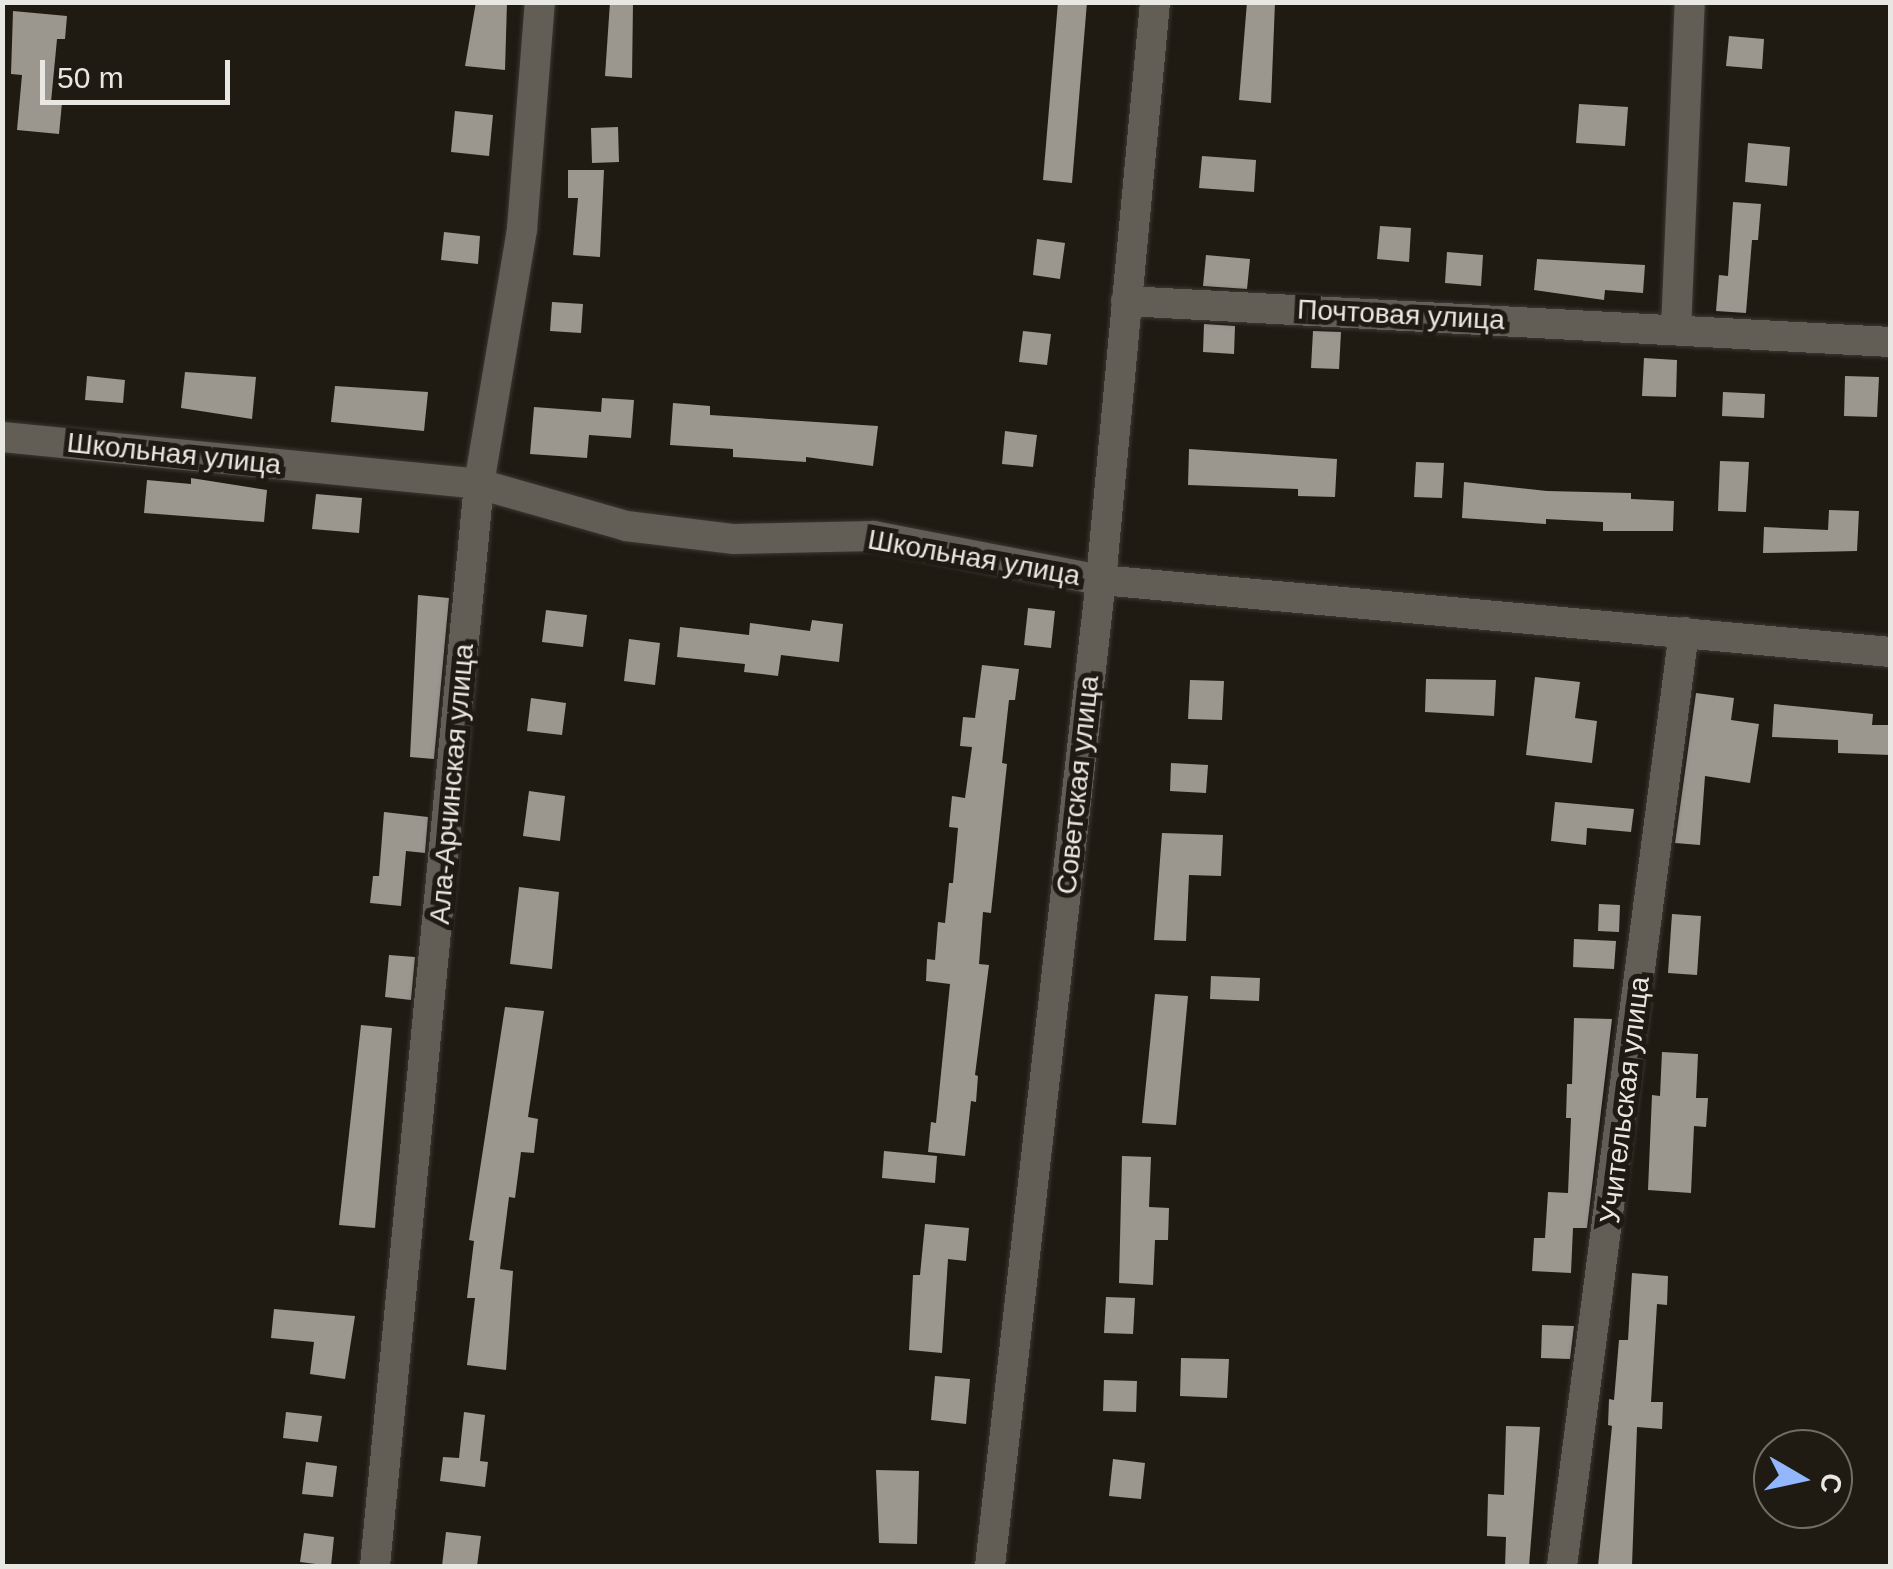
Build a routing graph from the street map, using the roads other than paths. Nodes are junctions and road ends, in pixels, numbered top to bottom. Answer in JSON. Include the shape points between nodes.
{"nodes":[{"id":1,"x":540,"y":2,"type":"edge"},
{"id":2,"x":1155,"y":2,"type":"edge"},
{"id":3,"x":1690,"y":2,"type":"edge"},
{"id":4,"x":1126,"y":300,"type":"junction"},
{"id":5,"x":1676,"y":330,"type":"junction"},
{"id":6,"x":1890,"y":342,"type":"edge"},
{"id":7,"x":2,"y":437,"type":"edge"},
{"id":8,"x":479,"y":484,"type":"junction"},
{"id":9,"x":1101,"y":580,"type":"junction"},
{"id":10,"x":1684,"y":632,"type":"junction"},
{"id":11,"x":1890,"y":652,"type":"edge"},
{"id":12,"x":375,"y":1566,"type":"edge"},
{"id":13,"x":990,"y":1566,"type":"edge"},
{"id":14,"x":1562,"y":1566,"type":"edge"}],
"edges":[{"from":1,"to":8,"type":"street","name":"Ала-Арчинская улица","via":[[522,229]]},
{"from":2,"to":4,"type":"street","name":"Советская улица"},
{"from":3,"to":5,"type":"street"},
{"from":4,"to":5,"type":"street","name":"Почтовая улица"},
{"from":4,"to":9,"type":"street","name":"Советская улица"},
{"from":5,"to":6,"type":"street","name":"Почтовая улица"},
{"from":7,"to":8,"type":"street","name":"Школьная улица"},
{"from":8,"to":9,"type":"street","name":"Школьная улица","via":[[626,526],[734,538],[874,536]]},
{"from":8,"to":12,"type":"street","name":"Ала-Арчинская улица"},
{"from":9,"to":10,"type":"street","name":"Школьная улица"},
{"from":9,"to":13,"type":"street","name":"Советская улица"},
{"from":10,"to":11,"type":"street","name":"Школьная улица"},
{"from":10,"to":14,"type":"street","name":"Учительская улица"}]}
